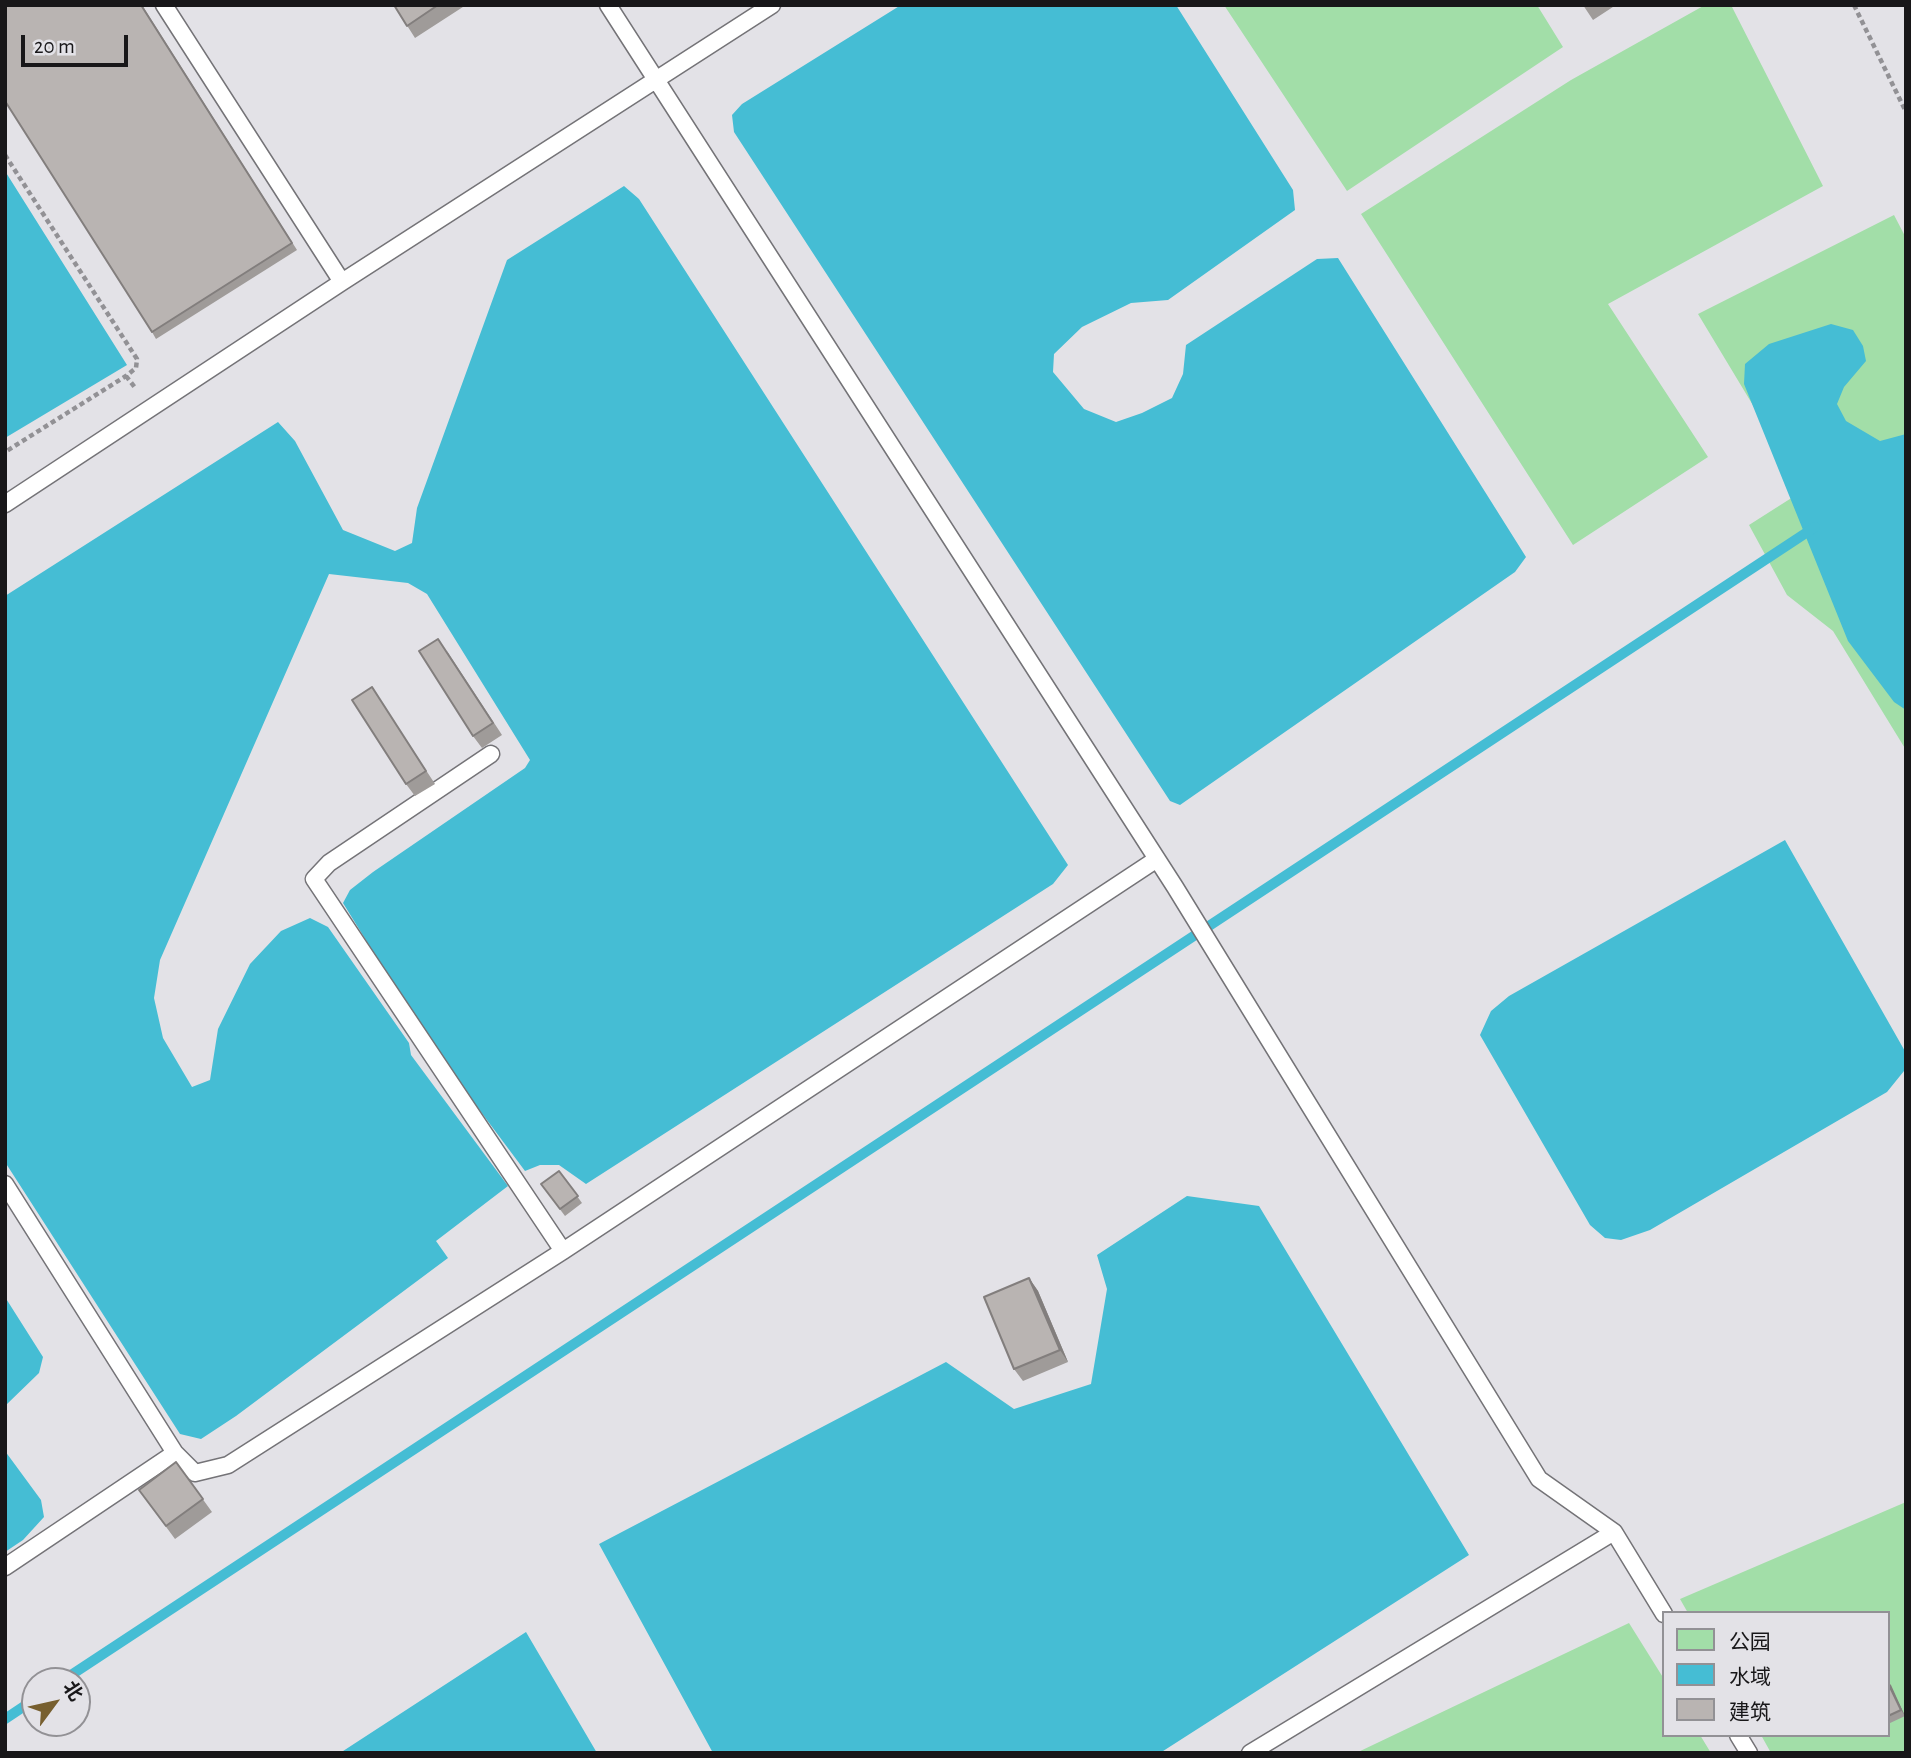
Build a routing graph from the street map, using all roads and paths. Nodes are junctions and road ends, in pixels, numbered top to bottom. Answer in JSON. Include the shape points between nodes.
{"nodes":[{"id":1,"x":164,"y":5,"type":"edge"},
{"id":2,"x":608,"y":5,"type":"edge"},
{"id":3,"x":772,"y":5,"type":"edge"},
{"id":4,"x":1854,"y":5,"type":"edge"},
{"id":5,"x":656,"y":79,"type":"junction"},
{"id":6,"x":1906,"y":112,"type":"edge"},
{"id":7,"x":5,"y":155,"type":"edge"},
{"id":8,"x":342,"y":282,"type":"junction"},
{"id":9,"x":5,"y":452,"type":"edge"},
{"id":10,"x":5,"y":504,"type":"edge"},
{"id":11,"x":491,"y":754,"type":"dead end"},
{"id":12,"x":1157,"y":859,"type":"junction"},
{"id":13,"x":5,"y":1184,"type":"edge"},
{"id":14,"x":563,"y":1251,"type":"junction"},
{"id":15,"x":175,"y":1453,"type":"junction"},
{"id":16,"x":1614,"y":1532,"type":"junction"},
{"id":17,"x":5,"y":1567,"type":"edge"},
{"id":18,"x":1662,"y":1611,"type":"edge"},
{"id":19,"x":1739,"y":1737,"type":"edge"},
{"id":20,"x":1250,"y":1753,"type":"edge"},
{"id":21,"x":1749,"y":1753,"type":"edge"}],
"edges":[{"from":1,"to":8,"type":"lane"},
{"from":2,"to":5,"type":"lane"},
{"from":3,"to":5,"type":"lane"},
{"from":4,"to":6,"type":"path"},
{"from":5,"to":8,"type":"lane"},
{"from":5,"to":12,"type":"lane"},
{"from":7,"to":9,"type":"path","via":[[136,359],[136,368],[126,376]]},
{"from":8,"to":10,"type":"lane"},
{"from":11,"to":14,"type":"lane","via":[[329,863],[314,879]]},
{"from":12,"to":14,"type":"lane"},
{"from":12,"to":16,"type":"lane","via":[[1539,1479]]},
{"from":13,"to":15,"type":"lane"},
{"from":14,"to":15,"type":"lane","via":[[228,1465],[195,1473]]},
{"from":15,"to":17,"type":"lane"},
{"from":16,"to":18,"type":"lane"},
{"from":16,"to":20,"type":"lane"},
{"from":19,"to":21,"type":"lane"}]}
